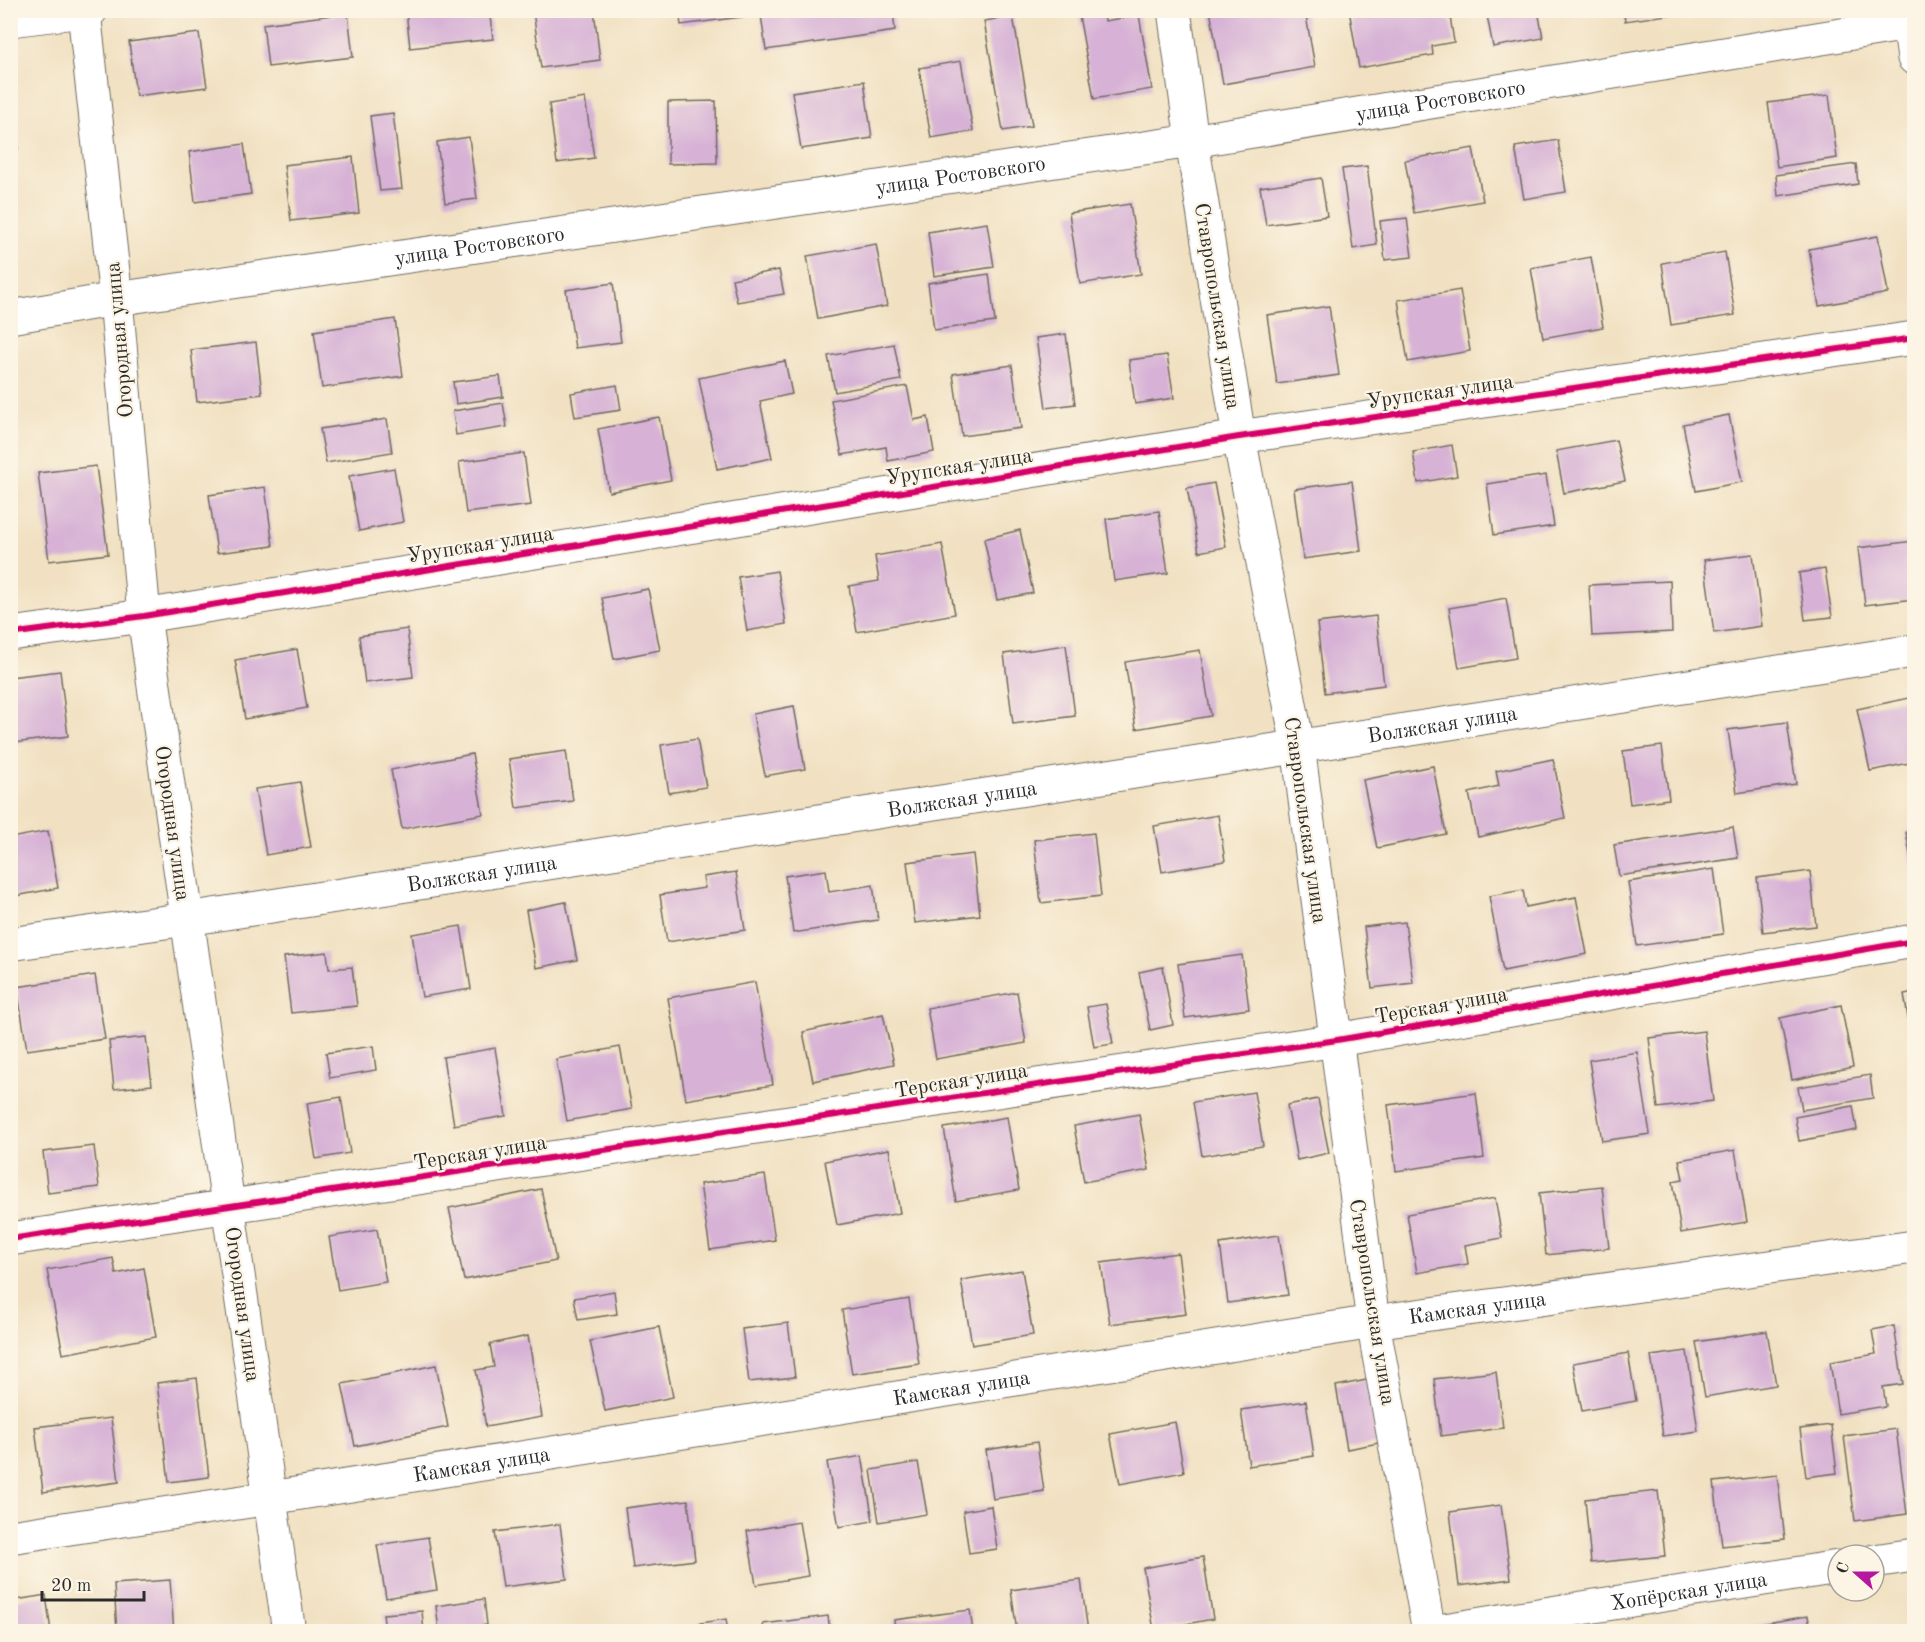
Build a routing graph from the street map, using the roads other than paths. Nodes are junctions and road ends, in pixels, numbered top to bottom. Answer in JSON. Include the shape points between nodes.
{"nodes":[{"id":1,"x":1174,"y":10,"type":"edge"},
{"id":2,"x":88,"y":11,"type":"edge"},
{"id":3,"x":1907,"y":17,"type":"edge"},
{"id":4,"x":10,"y":20,"type":"edge"},
{"id":5,"x":1914,"y":58,"type":"edge"},
{"id":6,"x":1192,"y":141,"type":"junction"},
{"id":7,"x":116,"y":299,"type":"junction"},
{"id":8,"x":10,"y":317,"type":"edge"},
{"id":9,"x":1914,"y":338,"type":"edge"},
{"id":10,"x":1239,"y":436,"type":"junction"},
{"id":11,"x":144,"y":616,"type":"junction"},
{"id":12,"x":10,"y":634,"type":"edge"},
{"id":13,"x":1914,"y":651,"type":"edge"},
{"id":14,"x":1298,"y":746,"type":"junction"},
{"id":15,"x":187,"y":919,"type":"junction"},
{"id":16,"x":1914,"y":941,"type":"edge"},
{"id":17,"x":10,"y":944,"type":"edge"},
{"id":18,"x":1336,"y":1040,"type":"junction"},
{"id":19,"x":229,"y":1207,"type":"junction"},
{"id":20,"x":10,"y":1239,"type":"edge"},
{"id":21,"x":1914,"y":1247,"type":"edge"},
{"id":22,"x":1373,"y":1322,"type":"junction"},
{"id":23,"x":270,"y":1498,"type":"junction"},
{"id":24,"x":10,"y":1537,"type":"edge"},
{"id":25,"x":1914,"y":1555,"type":"edge"},
{"id":26,"x":1886,"y":1559,"type":"edge"},
{"id":27,"x":1826,"y":1569,"type":"edge"},
{"id":28,"x":290,"y":1632,"type":"edge"},
{"id":29,"x":1431,"y":1632,"type":"edge"}],
"edges":[{"from":1,"to":6,"type":"street","name":"Ставропольская улица"},
{"from":2,"to":4,"type":"street"},
{"from":2,"to":7,"type":"street","name":"Огородная улица"},
{"from":3,"to":5,"type":"street"},
{"from":3,"to":6,"type":"street","name":"улица Ростовского"},
{"from":6,"to":7,"type":"street","name":"улица Ростовского"},
{"from":6,"to":10,"type":"street","name":"Ставропольская улица"},
{"from":7,"to":8,"type":"street","name":"улица Ростовского"},
{"from":7,"to":11,"type":"street","name":"Огородная улица"},
{"from":9,"to":10,"type":"street","name":"Урупская улица"},
{"from":10,"to":11,"type":"street","name":"Урупская улица"},
{"from":10,"to":14,"type":"street","name":"Ставропольская улица"},
{"from":11,"to":12,"type":"street","name":"Урупская улица"},
{"from":11,"to":15,"type":"street","name":"Огородная улица"},
{"from":13,"to":14,"type":"street","name":"Волжская улица"},
{"from":14,"to":15,"type":"street","name":"Волжская улица"},
{"from":14,"to":18,"type":"street","name":"Ставропольская улица"},
{"from":15,"to":17,"type":"street","name":"Волжская улица"},
{"from":15,"to":19,"type":"street","name":"Огородная улица"},
{"from":16,"to":18,"type":"street","name":"Терская улица"},
{"from":18,"to":19,"type":"street","name":"Терская улица"},
{"from":18,"to":22,"type":"street","name":"Ставропольская улица"},
{"from":19,"to":20,"type":"street","name":"Терская улица"},
{"from":19,"to":23,"type":"street","name":"Огородная улица"},
{"from":21,"to":22,"type":"street","name":"Камская улица"},
{"from":22,"to":23,"type":"street","name":"Камская улица"},
{"from":22,"to":29,"type":"street","name":"Ставропольская улица"},
{"from":23,"to":24,"type":"street","name":"Камская улица"},
{"from":23,"to":28,"type":"street","name":"Огородная улица"},
{"from":25,"to":26,"type":"street"},
{"from":27,"to":29,"type":"street","name":"Хопёрская улица"}]}
